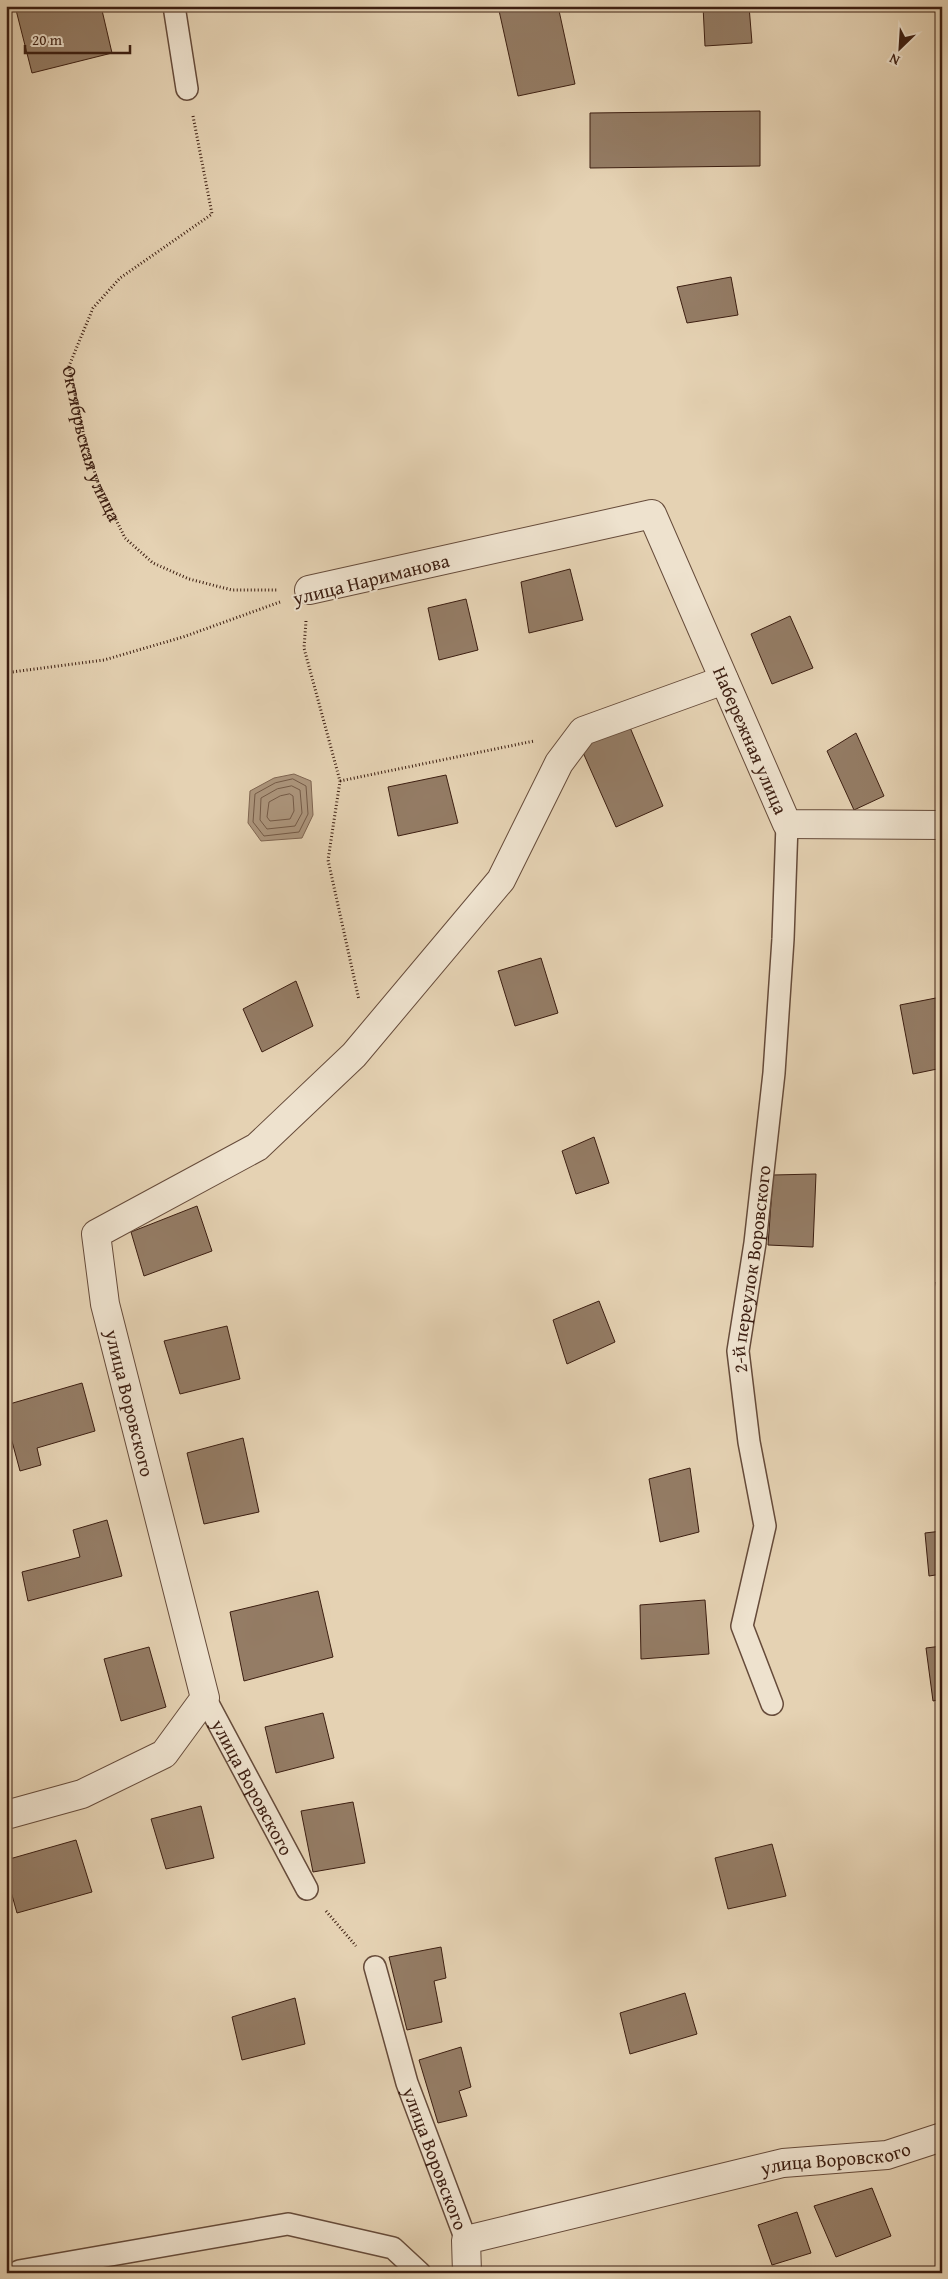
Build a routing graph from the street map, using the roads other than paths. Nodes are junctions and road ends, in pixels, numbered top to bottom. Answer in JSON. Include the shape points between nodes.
{"nodes":[{"id":1,"x":174,"y":6,"type":"edge"},
{"id":2,"x":188,"y":89,"type":"road end"},
{"id":3,"x":652,"y":514,"type":"joint"},
{"id":4,"x":309,"y":590,"type":"road end"},
{"id":5,"x":724,"y":680,"type":"junction"},
{"id":6,"x":788,"y":824,"type":"junction"},
{"id":7,"x":942,"y":825,"type":"edge"},
{"id":8,"x":205,"y":1698,"type":"junction"},
{"id":9,"x":772,"y":1704,"type":"dead end"},
{"id":10,"x":6,"y":1815,"type":"edge"},
{"id":11,"x":307,"y":1889,"type":"road end"},
{"id":12,"x":375,"y":1967,"type":"road end"},
{"id":13,"x":942,"y":2137,"type":"edge"},
{"id":14,"x":466,"y":2240,"type":"junction"},
{"id":15,"x":20,"y":2271,"type":"dead end"},
{"id":16,"x":420,"y":2273,"type":"edge"},
{"id":17,"x":466,"y":2273,"type":"edge"}],
"edges":[{"from":1,"to":2,"type":"lane"},
{"from":3,"to":4,"type":"street","name":"улица Нариманова"},
{"from":3,"to":5,"type":"street","name":"Набережная улица"},
{"from":5,"to":6,"type":"street","name":"Набережная улица"},
{"from":5,"to":8,"type":"street","name":"улица Воровского","via":[[584,731],[559,763],[501,880],[354,1055],[257,1147],[96,1234],[105,1304]]},
{"from":6,"to":7,"type":"street","name":"Набережная улица"},
{"from":6,"to":9,"type":"lane","name":"2-й переулок Воровского","via":[[774,1073],[755,1243],[738,1351],[749,1442],[765,1526],[742,1626]]},
{"from":8,"to":10,"type":"street","via":[[164,1754],[82,1794]]},
{"from":8,"to":11,"type":"lane","name":"улица Воровского"},
{"from":12,"to":14,"type":"lane","name":"улица Воровского","via":[[407,2082]]},
{"from":13,"to":14,"type":"street","name":"улица Воровского","via":[[887,2155],[784,2163]]},
{"from":14,"to":17,"type":"street","name":"улица Воровского"},
{"from":15,"to":16,"type":"lane","via":[[288,2224],[393,2248]]}]}
